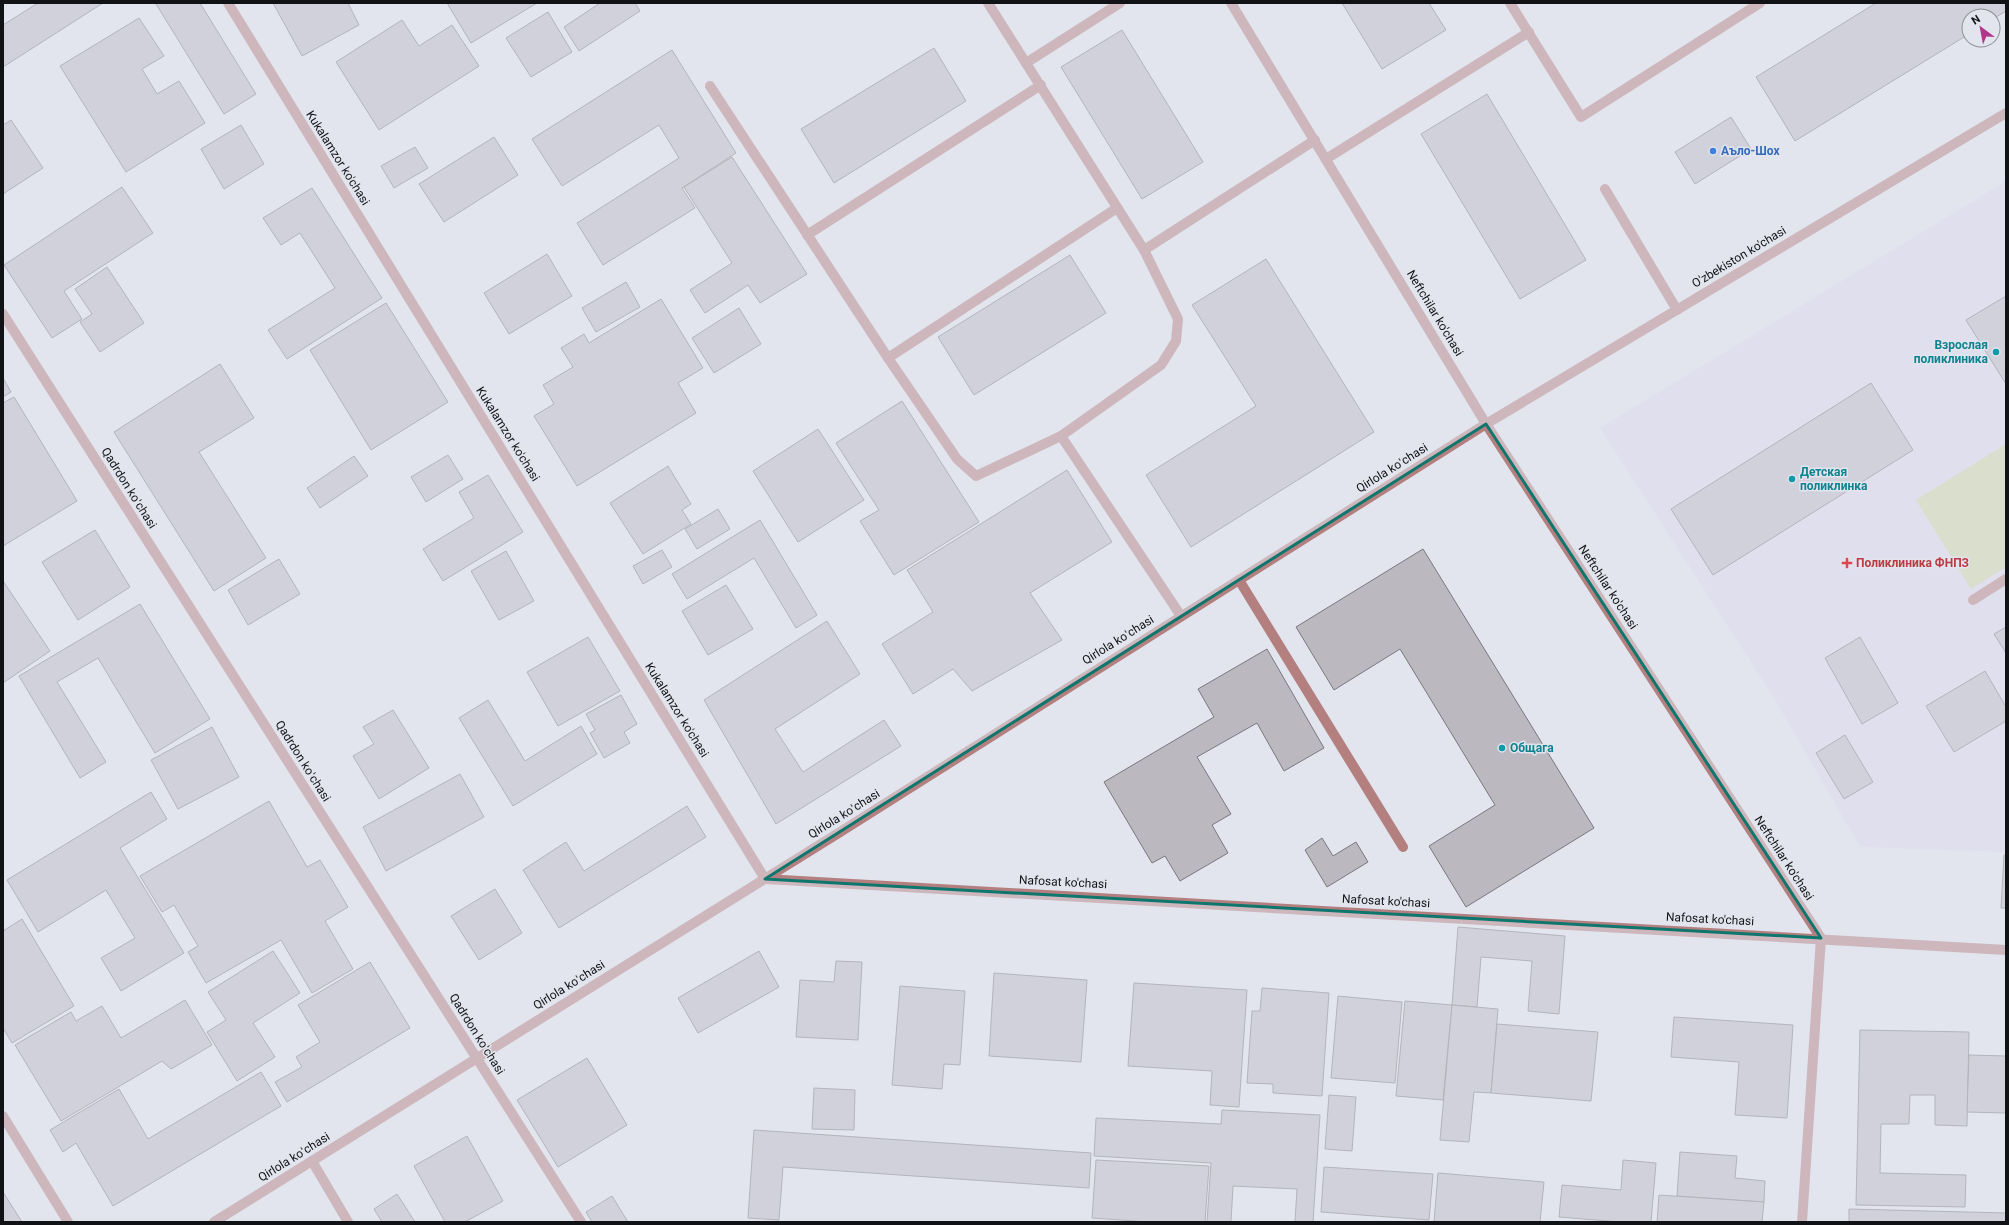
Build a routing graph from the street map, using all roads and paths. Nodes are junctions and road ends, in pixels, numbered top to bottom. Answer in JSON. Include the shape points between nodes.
{"nodes":[{"id":1,"x":228,"y":3,"type":"edge"},
{"id":2,"x":988,"y":3,"type":"edge"},
{"id":3,"x":1120,"y":3,"type":"edge"},
{"id":4,"x":1231,"y":3,"type":"edge"},
{"id":5,"x":1510,"y":3,"type":"edge"},
{"id":6,"x":1760,"y":3,"type":"edge"},
{"id":7,"x":1529,"y":32,"type":"junction"},
{"id":8,"x":1026,"y":63,"type":"junction"},
{"id":9,"x":1041,"y":85,"type":"junction"},
{"id":10,"x":710,"y":86,"type":"dead end"},
{"id":11,"x":2006,"y":113,"type":"edge"},
{"id":12,"x":1315,"y":140,"type":"junction"},
{"id":13,"x":1326,"y":159,"type":"junction"},
{"id":14,"x":1605,"y":189,"type":"dead end"},
{"id":15,"x":1117,"y":208,"type":"junction"},
{"id":16,"x":808,"y":235,"type":"junction"},
{"id":17,"x":1144,"y":250,"type":"junction"},
{"id":18,"x":1677,"y":310,"type":"junction"},
{"id":19,"x":3,"y":314,"type":"edge"},
{"id":20,"x":888,"y":358,"type":"junction"},
{"id":21,"x":1486,"y":424,"type":"junction"},
{"id":22,"x":1061,"y":436,"type":"junction"},
{"id":23,"x":2006,"y":579,"type":"edge"},
{"id":24,"x":1239,"y":580,"type":"junction"},
{"id":25,"x":1973,"y":600,"type":"dead end"},
{"id":26,"x":1181,"y":616,"type":"junction"},
{"id":27,"x":1403,"y":847,"type":"dead end"},
{"id":28,"x":765,"y":879,"type":"junction"},
{"id":29,"x":1821,"y":938,"type":"junction"},
{"id":30,"x":2006,"y":950,"type":"edge"},
{"id":31,"x":476,"y":1058,"type":"junction"},
{"id":32,"x":3,"y":1116,"type":"edge"},
{"id":33,"x":312,"y":1161,"type":"junction"},
{"id":34,"x":68,"y":1222,"type":"edge"},
{"id":35,"x":214,"y":1222,"type":"edge"},
{"id":36,"x":348,"y":1222,"type":"edge"},
{"id":37,"x":581,"y":1222,"type":"edge"},
{"id":38,"x":1802,"y":1222,"type":"edge"}],
"edges":[{"from":1,"to":28,"type":"street","name":"Kukalamzor ko'chasi"},
{"from":2,"to":8,"type":"street"},
{"from":3,"to":8,"type":"street"},
{"from":4,"to":12,"type":"street","name":"Neftchilar ko'chasi"},
{"from":5,"to":7,"type":"street"},
{"from":6,"to":7,"type":"street","via":[[1581,117]]},
{"from":7,"to":13,"type":"street"},
{"from":8,"to":9,"type":"street"},
{"from":9,"to":15,"type":"street"},
{"from":9,"to":16,"type":"street"},
{"from":10,"to":16,"type":"street"},
{"from":11,"to":18,"type":"street","name":"O'zbekiston ko'chasi"},
{"from":12,"to":13,"type":"street","name":"Neftchilar ko'chasi"},
{"from":12,"to":17,"type":"street"},
{"from":13,"to":21,"type":"street","name":"Neftchilar ko'chasi"},
{"from":14,"to":18,"type":"street"},
{"from":15,"to":17,"type":"street"},
{"from":15,"to":20,"type":"street"},
{"from":16,"to":20,"type":"street"},
{"from":17,"to":22,"type":"street","via":[[1178,319],[1176,341],[1161,365]]},
{"from":18,"to":21,"type":"street","name":"O'zbekiston ko'chasi"},
{"from":19,"to":31,"type":"street","name":"Qadrdon koʻchasi"},
{"from":20,"to":22,"type":"street","via":[[957,459],[976,476]]},
{"from":21,"to":24,"type":"street","name":"Qirlola koʻchasi"},
{"from":21,"to":29,"type":"street","name":"Neftchilar ko'chasi"},
{"from":22,"to":26,"type":"street"},
{"from":23,"to":25,"type":"street"},
{"from":24,"to":26,"type":"street","name":"Qirlola koʻchasi"},
{"from":24,"to":27,"type":"street"},
{"from":26,"to":28,"type":"street","name":"Qirlola koʻchasi"},
{"from":28,"to":29,"type":"street","name":"Nafosat ko'chasi"},
{"from":28,"to":31,"type":"street","name":"Qirlola koʻchasi"},
{"from":29,"to":30,"type":"street","name":"Nafosat ko'chasi"},
{"from":29,"to":38,"type":"street"},
{"from":31,"to":33,"type":"street","name":"Qirlola koʻchasi"},
{"from":31,"to":37,"type":"street","name":"Qadrdon koʻchasi"},
{"from":32,"to":34,"type":"street"},
{"from":33,"to":35,"type":"street","name":"Qirlola koʻchasi"},
{"from":33,"to":36,"type":"street"}]}
